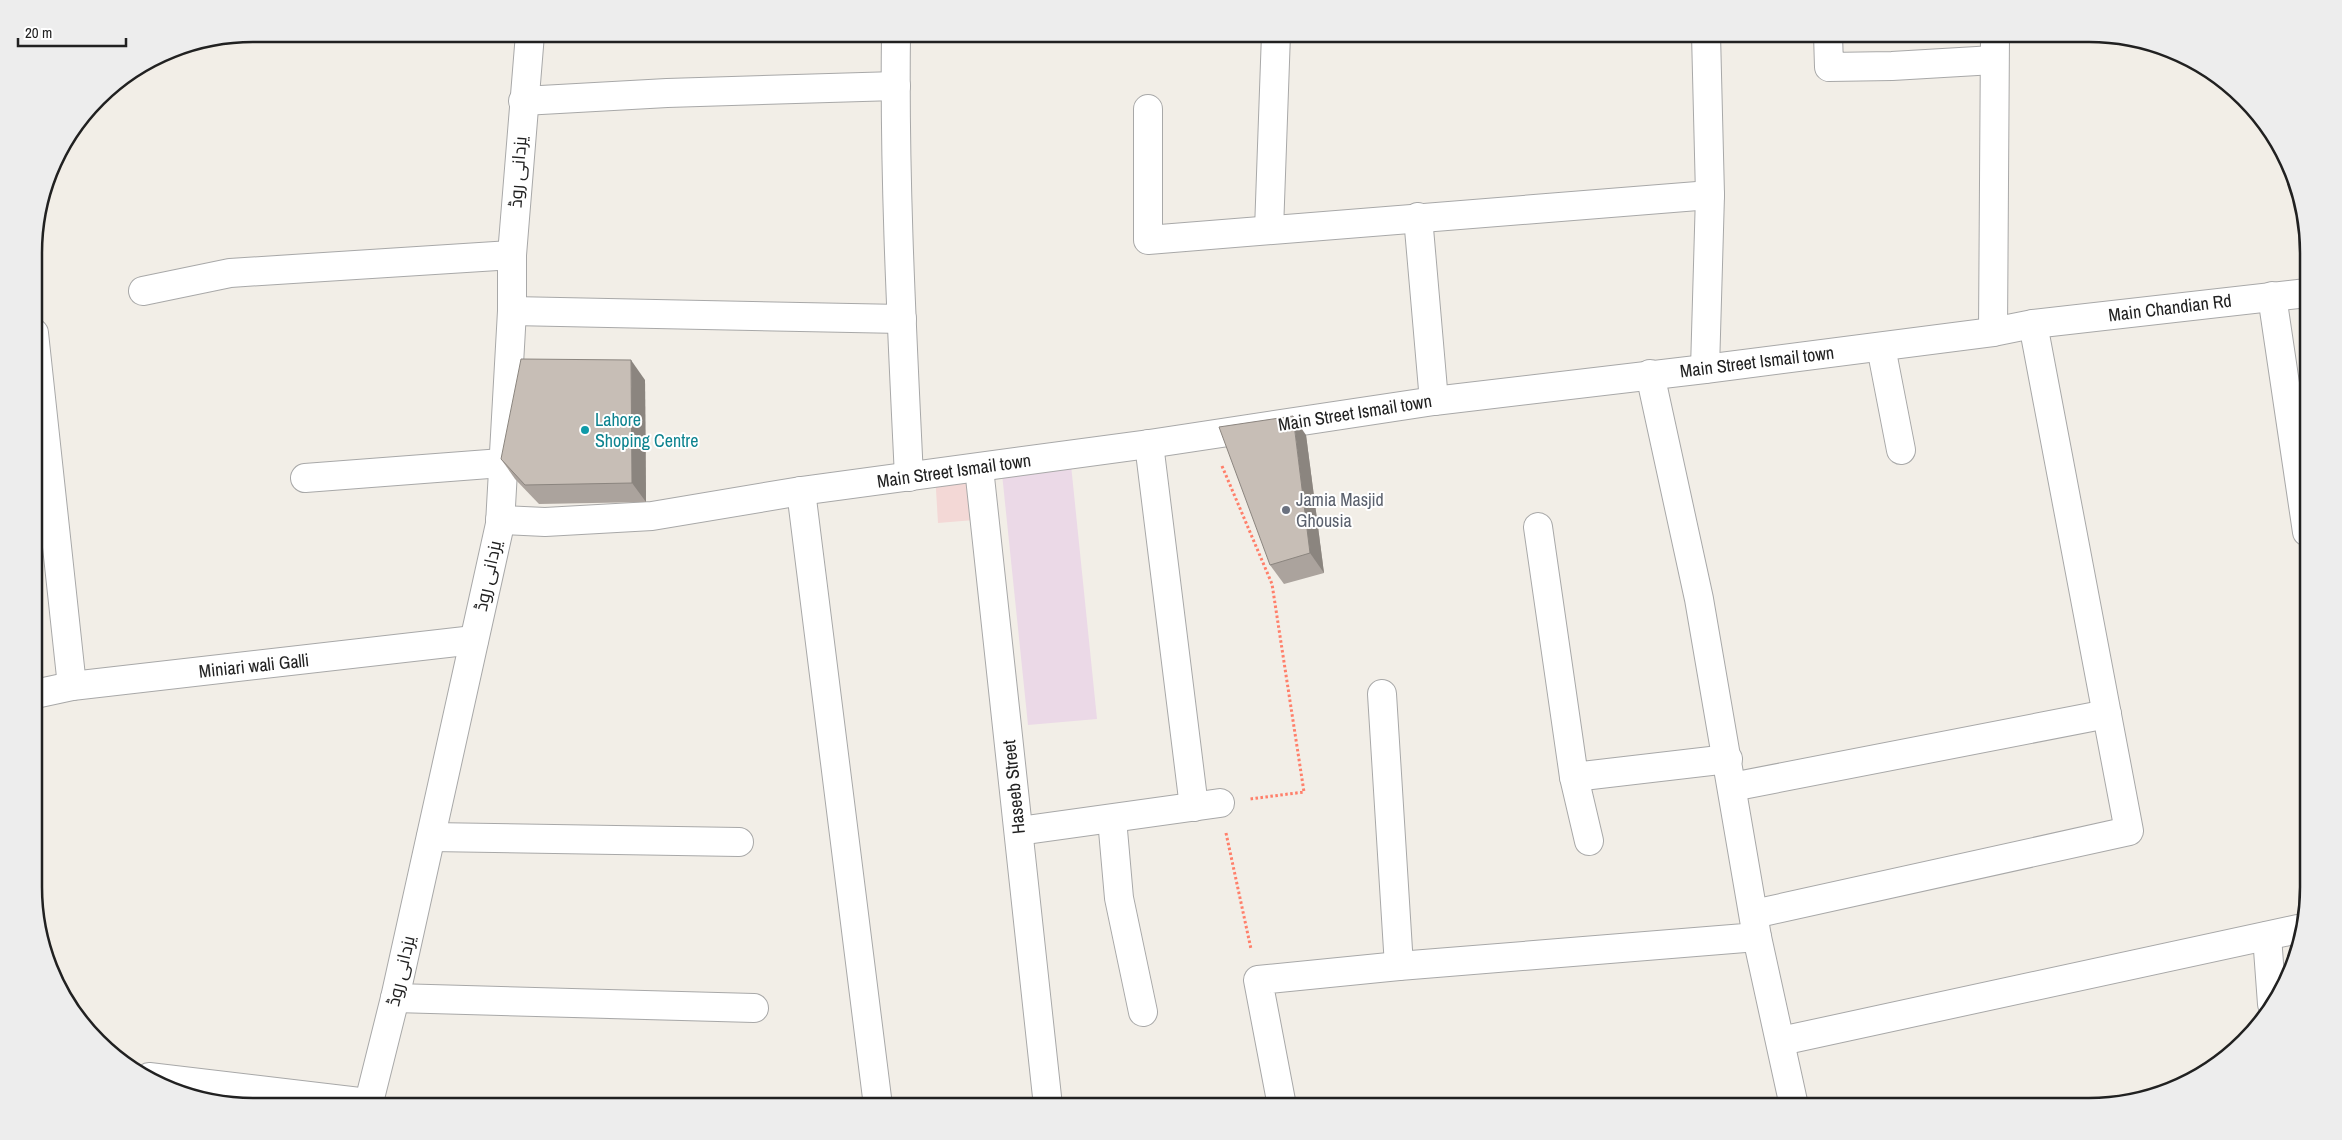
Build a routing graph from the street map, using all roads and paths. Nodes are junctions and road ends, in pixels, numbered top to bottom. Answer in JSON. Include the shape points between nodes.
{"nodes":[{"id":1,"x":529,"y":42,"type":"edge"},
{"id":2,"x":896,"y":42,"type":"edge"},
{"id":3,"x":1276,"y":42,"type":"edge"},
{"id":4,"x":1706,"y":42,"type":"edge"},
{"id":5,"x":1828,"y":42,"type":"edge"},
{"id":6,"x":1994,"y":47,"type":"edge"},
{"id":7,"x":896,"y":86,"type":"junction"},
{"id":8,"x":524,"y":101,"type":"junction"},
{"id":9,"x":1148,"y":109,"type":"dead end"},
{"id":10,"x":1710,"y":195,"type":"junction"},
{"id":11,"x":1418,"y":217,"type":"junction"},
{"id":12,"x":1269,"y":230,"type":"junction"},
{"id":13,"x":512,"y":255,"type":"junction"},
{"id":14,"x":143,"y":291,"type":"dead end"},
{"id":15,"x":2300,"y":293,"type":"edge"},
{"id":16,"x":2272,"y":296,"type":"junction"},
{"id":17,"x":512,"y":311,"type":"junction"},
{"id":18,"x":902,"y":320,"type":"junction"},
{"id":19,"x":2033,"y":324,"type":"junction"},
{"id":20,"x":1993,"y":332,"type":"junction"},
{"id":21,"x":1881,"y":346,"type":"junction"},
{"id":22,"x":1705,"y":369,"type":"junction"},
{"id":23,"x":1650,"y":374,"type":"junction"},
{"id":24,"x":1434,"y":401,"type":"junction"},
{"id":25,"x":42,"y":408,"type":"edge"},
{"id":26,"x":1209,"y":436,"type":"junction"},
{"id":27,"x":1150,"y":444,"type":"junction"},
{"id":28,"x":1901,"y":450,"type":"dead end"},
{"id":29,"x":502,"y":463,"type":"junction"},
{"id":30,"x":980,"y":468,"type":"junction"},
{"id":31,"x":909,"y":477,"type":"junction"},
{"id":32,"x":305,"y":478,"type":"dead end"},
{"id":33,"x":2300,"y":485,"type":"edge"},
{"id":34,"x":801,"y":491,"type":"junction"},
{"id":35,"x":500,"y":520,"type":"junction"},
{"id":36,"x":1538,"y":526,"type":"dead end"},
{"id":37,"x":474,"y":640,"type":"junction"},
{"id":38,"x":72,"y":686,"type":"junction"},
{"id":39,"x":42,"y":692,"type":"edge"},
{"id":40,"x":1382,"y":694,"type":"dead end"},
{"id":41,"x":2106,"y":714,"type":"junction"},
{"id":42,"x":1728,"y":759,"type":"junction"},
{"id":43,"x":1574,"y":777,"type":"junction"},
{"id":44,"x":1732,"y":787,"type":"junction"},
{"id":45,"x":1207,"y":805,"type":"junction"},
{"id":46,"x":1112,"y":818,"type":"junction"},
{"id":47,"x":1019,"y":831,"type":"junction"},
{"id":48,"x":430,"y":837,"type":"junction"},
{"id":49,"x":1589,"y":841,"type":"dead end"},
{"id":50,"x":739,"y":842,"type":"dead end"},
{"id":51,"x":1756,"y":925,"type":"junction"},
{"id":52,"x":2295,"y":930,"type":"edge"},
{"id":53,"x":2267,"y":936,"type":"junction"},
{"id":54,"x":1399,"y":966,"type":"junction"},
{"id":55,"x":1258,"y":980,"type":"junction"},
{"id":56,"x":2271,"y":992,"type":"edge"},
{"id":57,"x":395,"y":998,"type":"junction"},
{"id":58,"x":754,"y":1008,"type":"dead end"},
{"id":59,"x":1143,"y":1012,"type":"dead end"},
{"id":60,"x":1781,"y":1041,"type":"junction"},
{"id":61,"x":169,"y":1080,"type":"edge"},
{"id":62,"x":313,"y":1098,"type":"edge"},
{"id":63,"x":370,"y":1098,"type":"edge"},
{"id":64,"x":877,"y":1098,"type":"edge"},
{"id":65,"x":1047,"y":1098,"type":"edge"},
{"id":66,"x":1280,"y":1098,"type":"edge"},
{"id":67,"x":1792,"y":1098,"type":"edge"}],
"edges":[{"from":1,"to":8,"type":"street","name":"یزدانی روڈ"},
{"from":2,"to":7,"type":"street"},
{"from":3,"to":12,"type":"street"},
{"from":4,"to":10,"type":"street"},
{"from":5,"to":6,"type":"street","via":[[1829,68],[1892,66]]},
{"from":6,"to":20,"type":"street"},
{"from":7,"to":8,"type":"street","via":[[668,92]]},
{"from":7,"to":18,"type":"street"},
{"from":8,"to":13,"type":"street","name":"یزدانی روڈ"},
{"from":9,"to":12,"type":"street","via":[[1148,240]]},
{"from":10,"to":11,"type":"street"},
{"from":10,"to":22,"type":"street"},
{"from":11,"to":12,"type":"street"},
{"from":11,"to":24,"type":"street"},
{"from":13,"to":14,"type":"street","via":[[230,273]]},
{"from":13,"to":17,"type":"street","name":"یزدانی روڈ"},
{"from":15,"to":16,"type":"street","name":"Main Chandian Rd"},
{"from":16,"to":19,"type":"street","name":"Main Chandian Rd"},
{"from":16,"to":33,"type":"street"},
{"from":17,"to":18,"type":"street"},
{"from":17,"to":29,"type":"street","name":"یزدانی روڈ"},
{"from":18,"to":31,"type":"street"},
{"from":19,"to":20,"type":"street","name":"Main Street Ismail town"},
{"from":19,"to":41,"type":"street"},
{"from":20,"to":21,"type":"street","name":"Main Street Ismail town"},
{"from":21,"to":22,"type":"street","name":"Main Street Ismail town"},
{"from":21,"to":28,"type":"street"},
{"from":22,"to":23,"type":"street","name":"Main Street Ismail town"},
{"from":23,"to":24,"type":"street","name":"Main Street Ismail town"},
{"from":23,"to":42,"type":"street","via":[[1699,599]]},
{"from":24,"to":26,"type":"street","name":"Main Street Ismail town"},
{"from":25,"to":38,"type":"street"},
{"from":26,"to":27,"type":"street","name":"Main Street Ismail town"},
{"from":26,"to":45,"type":"path","via":[[1272,584],[1304,792]]},
{"from":27,"to":30,"type":"street","name":"Main Street Ismail town"},
{"from":27,"to":45,"type":"street"},
{"from":29,"to":32,"type":"street"},
{"from":29,"to":35,"type":"street","name":"یزدانی روڈ"},
{"from":30,"to":31,"type":"street","name":"Main Street Ismail town"},
{"from":30,"to":47,"type":"street","name":"Haseeb Street"},
{"from":31,"to":34,"type":"street","name":"Main Street Ismail town"},
{"from":34,"to":35,"type":"street","name":"Main Street Ismail town","via":[[652,516],[545,522]]},
{"from":34,"to":64,"type":"street"},
{"from":35,"to":37,"type":"street","name":"یزدانی روڈ"},
{"from":36,"to":43,"type":"street"},
{"from":37,"to":38,"type":"street","name":"Miniari wali Galli"},
{"from":37,"to":48,"type":"street","name":"یزدانی روڈ"},
{"from":38,"to":39,"type":"street","name":"Miniari wali Galli"},
{"from":40,"to":54,"type":"street"},
{"from":41,"to":44,"type":"street"},
{"from":41,"to":51,"type":"street","via":[[2129,830]]},
{"from":42,"to":43,"type":"street"},
{"from":42,"to":44,"type":"street"},
{"from":43,"to":49,"type":"street"},
{"from":44,"to":51,"type":"street"},
{"from":45,"to":46,"type":"street"},
{"from":45,"to":55,"type":"path"},
{"from":46,"to":47,"type":"street"},
{"from":46,"to":59,"type":"street","via":[[1119,898]]},
{"from":47,"to":65,"type":"street","name":"Haseeb Street"},
{"from":48,"to":50,"type":"street"},
{"from":48,"to":57,"type":"street","name":"یزدانی روڈ"},
{"from":51,"to":54,"type":"street"},
{"from":51,"to":60,"type":"street"},
{"from":52,"to":53,"type":"street"},
{"from":53,"to":56,"type":"street"},
{"from":53,"to":60,"type":"street"},
{"from":54,"to":55,"type":"street"},
{"from":55,"to":66,"type":"street"},
{"from":57,"to":58,"type":"street"},
{"from":57,"to":63,"type":"street","name":"یزدانی روڈ"},
{"from":60,"to":67,"type":"street"},
{"from":61,"to":62,"type":"street"}]}
